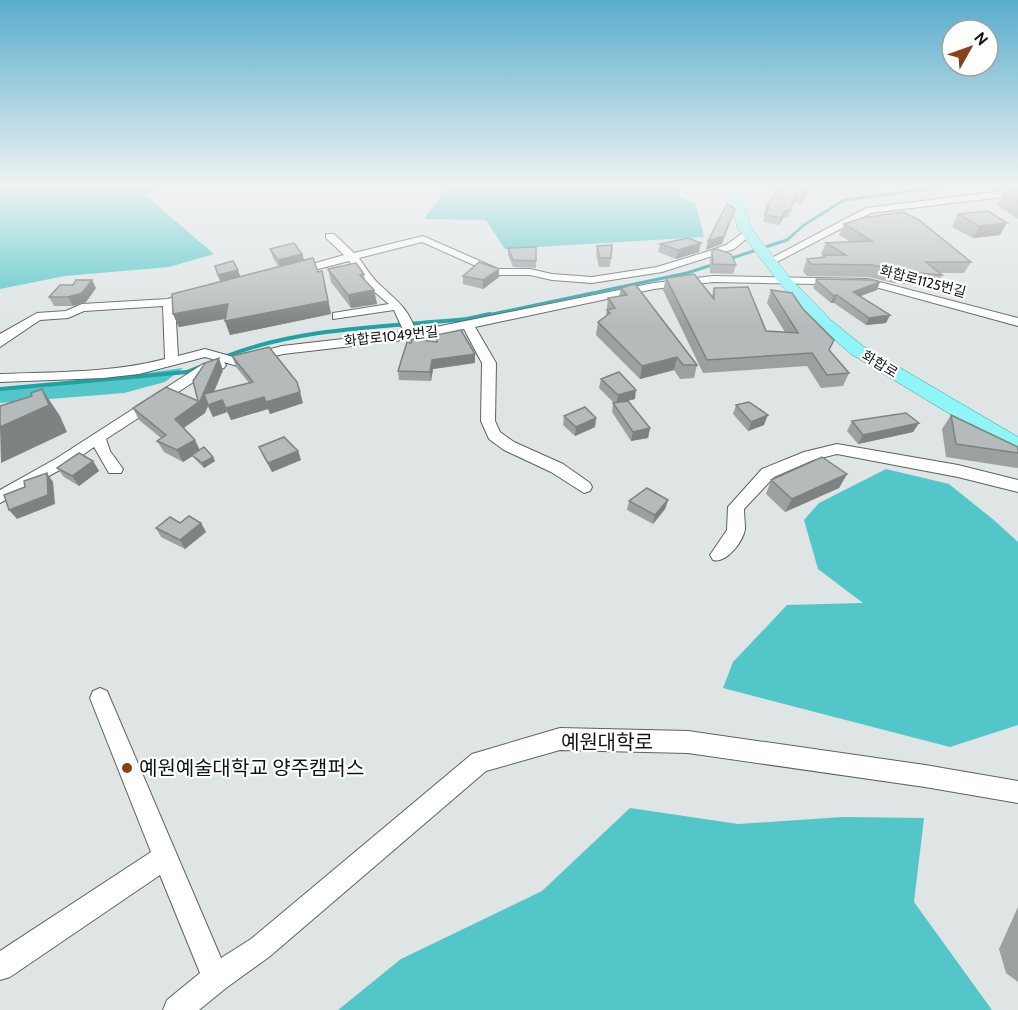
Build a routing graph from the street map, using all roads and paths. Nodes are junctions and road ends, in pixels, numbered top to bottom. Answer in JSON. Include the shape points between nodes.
{"nodes":[{"id":1,"x":749,"y":232,"type":"edge"},
{"id":2,"x":821,"y":232,"type":"edge"},
{"id":3,"x":330,"y":236,"type":"dead end"},
{"id":4,"x":751,"y":237,"type":"junction"},
{"id":5,"x":352,"y":257,"type":"junction"},
{"id":6,"x":768,"y":257,"type":"junction"},
{"id":7,"x":289,"y":274,"type":"edge"},
{"id":8,"x":784,"y":279,"type":"junction"},
{"id":9,"x":604,"y":280,"type":"junction"},
{"id":10,"x":209,"y":291,"type":"edge"},
{"id":11,"x":614,"y":294,"type":"junction"},
{"id":12,"x":169,"y":302,"type":"junction"},
{"id":13,"x":397,"y":306,"type":"junction"},
{"id":14,"x":337,"y":316,"type":"dead end"},
{"id":15,"x":1018,"y":322,"type":"edge"},
{"id":16,"x":468,"y":326,"type":"junction"},
{"id":17,"x":408,"y":328,"type":"junction"},
{"id":18,"x":0,"y":343,"type":"edge"},
{"id":19,"x":230,"y":359,"type":"junction"},
{"id":20,"x":172,"y":360,"type":"junction"},
{"id":21,"x":0,"y":378,"type":"edge"},
{"id":22,"x":98,"y":437,"type":"junction"},
{"id":23,"x":1018,"y":446,"type":"edge"},
{"id":24,"x":115,"y":469,"type":"dead end"},
{"id":25,"x":1018,"y":486,"type":"edge"},
{"id":26,"x":584,"y":487,"type":"dead end"},
{"id":27,"x":1,"y":496,"type":"edge"},
{"id":28,"x":719,"y":555,"type":"dead end"},
{"id":29,"x":100,"y":698,"type":"dead end"},
{"id":30,"x":1018,"y":792,"type":"edge"},
{"id":31,"x":165,"y":857,"type":"junction"},
{"id":32,"x":0,"y":967,"type":"edge"},
{"id":33,"x":216,"y":978,"type":"junction"},
{"id":34,"x":177,"y":1010,"type":"edge"}],
"edges":[{"from":1,"to":4,"type":"main road"},
{"from":2,"to":6,"type":"street"},
{"from":3,"to":5,"type":"street"},
{"from":4,"to":6,"type":"main road","name":"화합로"},
{"from":4,"to":9,"type":"street","via":[[658,270]]},
{"from":5,"to":7,"type":"street"},
{"from":5,"to":9,"type":"street","via":[[423,239],[496,272]]},
{"from":5,"to":13,"type":"street","via":[[375,287]]},
{"from":6,"to":8,"type":"main road","name":"화합로"},
{"from":8,"to":11,"type":"street","name":"화합로1049번길","via":[[679,282]]},
{"from":8,"to":15,"type":"street","name":"화합로1125번길","via":[[868,282]]},
{"from":8,"to":23,"type":"main road","name":"화합로","via":[[857,350]]},
{"from":9,"to":11,"type":"street"},
{"from":10,"to":12,"type":"street"},
{"from":11,"to":16,"type":"street","name":"화합로1049번길"},
{"from":12,"to":18,"type":"street","via":[[37,317]]},
{"from":12,"to":20,"type":"street"},
{"from":13,"to":14,"type":"street"},
{"from":13,"to":17,"type":"street"},
{"from":16,"to":17,"type":"street","name":"화합로1049번길"},
{"from":16,"to":26,"type":"street","via":[[489,363],[488,421],[494,435]]},
{"from":17,"to":19,"type":"street","name":"화합로1049번길"},
{"from":19,"to":20,"type":"street","name":"화합로1049번길","via":[[205,352]]},
{"from":19,"to":22,"type":"street","via":[[208,367]]},
{"from":20,"to":21,"type":"street","name":"화합로1049번길","via":[[139,370],[103,374]]},
{"from":22,"to":24,"type":"street"},
{"from":22,"to":27,"type":"street"},
{"from":25,"to":28,"type":"street","via":[[837,448],[768,473],[736,507],[736,531]]},
{"from":29,"to":31,"type":"street"},
{"from":30,"to":33,"type":"street","name":"예원대학로","via":[[688,742],[560,739],[480,762],[260,948]]},
{"from":31,"to":32,"type":"street"},
{"from":31,"to":33,"type":"street"},
{"from":33,"to":34,"type":"street","name":"예원대학로"}]}
